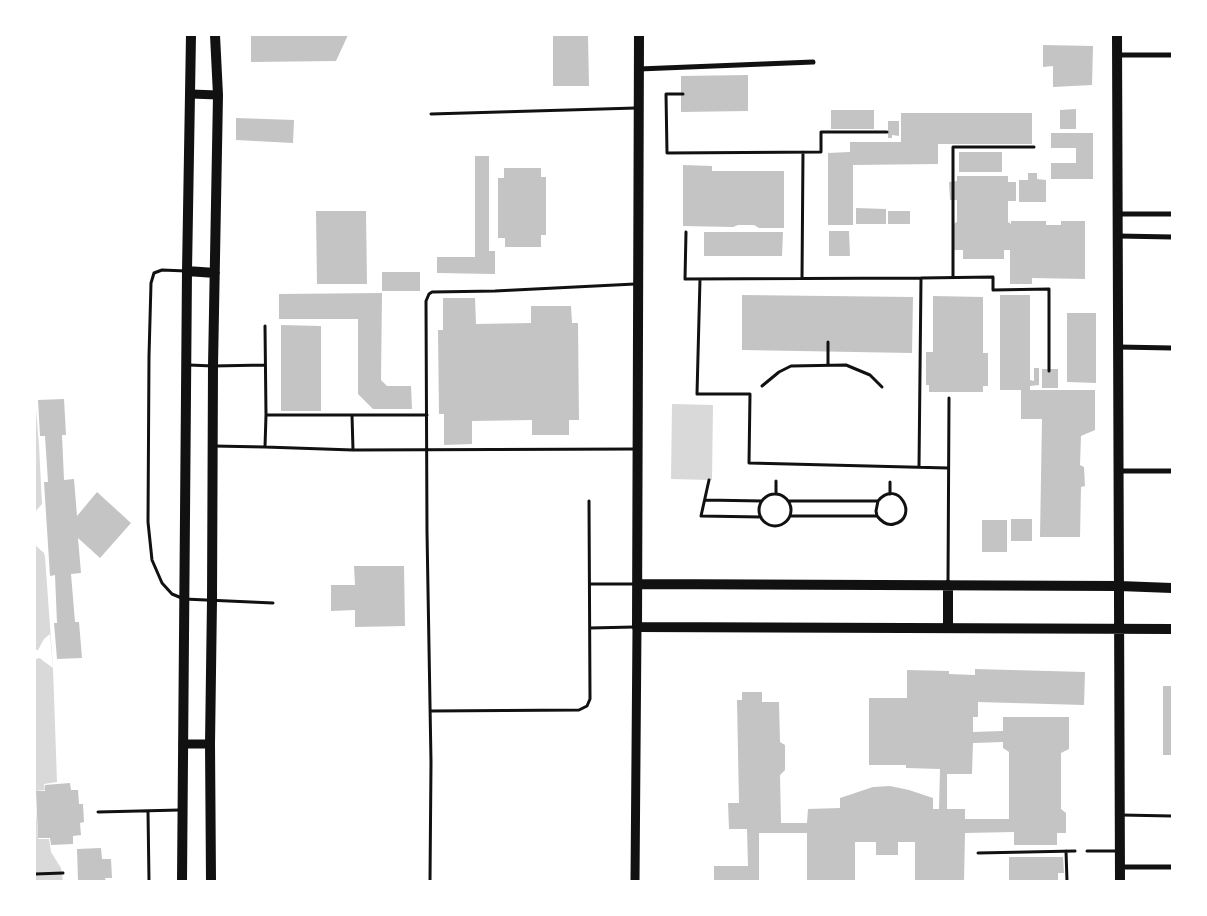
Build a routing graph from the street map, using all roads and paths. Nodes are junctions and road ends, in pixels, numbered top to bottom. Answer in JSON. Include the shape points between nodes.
{"nodes":[{"id":1,"x":191,"y":35,"type":"edge"},
{"id":2,"x":215,"y":35,"type":"edge"},
{"id":3,"x":639,"y":35,"type":"edge"},
{"id":4,"x":1117,"y":35,"type":"edge"},
{"id":5,"x":1117,"y":55,"type":"junction"},
{"id":6,"x":1172,"y":55,"type":"edge"},
{"id":7,"x":813,"y":62,"type":"dead end"},
{"id":8,"x":639,"y":69,"type":"junction"},
{"id":9,"x":191,"y":94,"type":"junction"},
{"id":10,"x":683,"y":94,"type":"dead end"},
{"id":11,"x":218,"y":95,"type":"junction"},
{"id":12,"x":639,"y":108,"type":"junction"},
{"id":13,"x":431,"y":114,"type":"dead end"},
{"id":14,"x":887,"y":132,"type":"dead end"},
{"id":15,"x":1034,"y":147,"type":"dead end"},
{"id":16,"x":804,"y":152,"type":"junction"},
{"id":17,"x":1117,"y":214,"type":"junction"},
{"id":18,"x":1172,"y":214,"type":"edge"},
{"id":19,"x":686,"y":232,"type":"dead end"},
{"id":20,"x":1118,"y":236,"type":"junction"},
{"id":21,"x":1172,"y":237,"type":"edge"},
{"id":22,"x":187,"y":271,"type":"junction"},
{"id":23,"x":215,"y":273,"type":"junction"},
{"id":24,"x":953,"y":277,"type":"junction"},
{"id":25,"x":802,"y":278,"type":"junction"},
{"id":26,"x":921,"y":278,"type":"junction"},
{"id":27,"x":700,"y":279,"type":"junction"},
{"id":28,"x":638,"y":284,"type":"junction"},
{"id":29,"x":265,"y":326,"type":"dead end"},
{"id":30,"x":828,"y":342,"type":"dead end"},
{"id":31,"x":1118,"y":347,"type":"junction"},
{"id":32,"x":1172,"y":348,"type":"edge"},
{"id":33,"x":186,"y":365,"type":"junction"},
{"id":34,"x":265,"y":365,"type":"junction"},
{"id":35,"x":828,"y":365,"type":"dead end"},
{"id":36,"x":213,"y":366,"type":"junction"},
{"id":37,"x":1049,"y":371,"type":"dead end"},
{"id":38,"x":762,"y":386,"type":"dead end"},
{"id":39,"x":882,"y":387,"type":"dead end"},
{"id":40,"x":949,"y":398,"type":"dead end"},
{"id":41,"x":427,"y":414,"type":"junction"},
{"id":42,"x":266,"y":415,"type":"junction"},
{"id":43,"x":352,"y":415,"type":"junction"},
{"id":44,"x":213,"y":446,"type":"junction"},
{"id":45,"x":265,"y":447,"type":"junction"},
{"id":46,"x":427,"y":449,"type":"junction"},
{"id":47,"x":638,"y":449,"type":"junction"},
{"id":48,"x":353,"y":450,"type":"junction"},
{"id":49,"x":919,"y":467,"type":"junction"},
{"id":50,"x":948,"y":468,"type":"junction"},
{"id":51,"x":1120,"y":471,"type":"junction"},
{"id":52,"x":1172,"y":471,"type":"edge"},
{"id":53,"x":709,"y":480,"type":"dead end"},
{"id":54,"x":776,"y":481,"type":"dead end"},
{"id":55,"x":890,"y":482,"type":"dead end"},
{"id":56,"x":776,"y":494,"type":"junction"},
{"id":57,"x":890,"y":494,"type":"junction"},
{"id":58,"x":705,"y":500,"type":"junction"},
{"id":59,"x":589,"y":501,"type":"dead end"},
{"id":60,"x":762,"y":502,"type":"junction"},
{"id":61,"x":788,"y":502,"type":"junction"},
{"id":62,"x":878,"y":502,"type":"junction"},
{"id":63,"x":790,"y":516,"type":"junction"},
{"id":64,"x":877,"y":516,"type":"junction"},
{"id":65,"x":761,"y":517,"type":"junction"},
{"id":66,"x":590,"y":584,"type":"junction"},
{"id":67,"x":637,"y":584,"type":"junction"},
{"id":68,"x":948,"y":585,"type":"junction"},
{"id":69,"x":1119,"y":586,"type":"junction"},
{"id":70,"x":1172,"y":588,"type":"edge"},
{"id":71,"x":184,"y":599,"type":"junction"},
{"id":72,"x":212,"y":600,"type":"junction"},
{"id":73,"x":273,"y":603,"type":"dead end"},
{"id":74,"x":637,"y":627,"type":"junction"},
{"id":75,"x":590,"y":628,"type":"junction"},
{"id":76,"x":948,"y":628,"type":"junction"},
{"id":77,"x":1172,"y":629,"type":"edge"},
{"id":78,"x":1119,"y":630,"type":"junction"},
{"id":79,"x":430,"y":711,"type":"junction"},
{"id":80,"x":183,"y":744,"type":"junction"},
{"id":81,"x":210,"y":744,"type":"junction"},
{"id":82,"x":182,"y":810,"type":"junction"},
{"id":83,"x":148,"y":811,"type":"junction"},
{"id":84,"x":98,"y":812,"type":"dead end"},
{"id":85,"x":1120,"y":815,"type":"junction"},
{"id":86,"x":1172,"y":816,"type":"edge"},
{"id":87,"x":1066,"y":851,"type":"junction"},
{"id":88,"x":1075,"y":851,"type":"dead end"},
{"id":89,"x":1087,"y":851,"type":"dead end"},
{"id":90,"x":1120,"y":851,"type":"junction"},
{"id":91,"x":978,"y":854,"type":"dead end"},
{"id":92,"x":1120,"y":867,"type":"junction"},
{"id":93,"x":1172,"y":867,"type":"edge"},
{"id":94,"x":62,"y":873,"type":"dead end"},
{"id":95,"x":35,"y":874,"type":"edge"},
{"id":96,"x":149,"y":881,"type":"edge"},
{"id":97,"x":182,"y":881,"type":"edge"},
{"id":98,"x":211,"y":881,"type":"edge"},
{"id":99,"x":430,"y":881,"type":"edge"},
{"id":100,"x":635,"y":881,"type":"edge"},
{"id":101,"x":1067,"y":881,"type":"edge"},
{"id":102,"x":1120,"y":881,"type":"edge"}],
"edges":[{"from":1,"to":9,"type":"main road"},
{"from":2,"to":11,"type":"main road"},
{"from":3,"to":8,"type":"main road"},
{"from":4,"to":5,"type":"main road"},
{"from":5,"to":6,"type":"street"},
{"from":5,"to":17,"type":"main road"},
{"from":7,"to":8,"type":"street"},
{"from":8,"to":12,"type":"main road"},
{"from":9,"to":11,"type":"street"},
{"from":9,"to":22,"type":"main road"},
{"from":10,"to":16,"type":"lane","via":[[666,94],[667,153]]},
{"from":11,"to":23,"type":"main road"},
{"from":12,"to":13,"type":"lane"},
{"from":12,"to":28,"type":"main road"},
{"from":14,"to":16,"type":"lane","via":[[821,132],[821,152]]},
{"from":15,"to":24,"type":"lane","via":[[953,147]]},
{"from":16,"to":25,"type":"lane"},
{"from":17,"to":18,"type":"street"},
{"from":17,"to":20,"type":"main road"},
{"from":19,"to":27,"type":"lane","via":[[685,279]]},
{"from":20,"to":21,"type":"street"},
{"from":20,"to":31,"type":"main road"},
{"from":22,"to":23,"type":"main road"},
{"from":22,"to":33,"type":"main road"},
{"from":22,"to":71,"type":"lane","via":[[162,270],[154,273],[149,356],[148,522],[152,560],[162,583],[172,594]]},
{"from":23,"to":36,"type":"main road"},
{"from":24,"to":26,"type":"lane"},
{"from":24,"to":37,"type":"lane","via":[[993,276],[993,290],[1050,289]]},
{"from":25,"to":26,"type":"lane"},
{"from":25,"to":27,"type":"lane"},
{"from":26,"to":49,"type":"lane"},
{"from":27,"to":49,"type":"lane","via":[[697,394],[750,394],[749,463]]},
{"from":28,"to":41,"type":"lane","via":[[432,292],[426,301]]},
{"from":28,"to":47,"type":"main road"},
{"from":29,"to":34,"type":"lane"},
{"from":30,"to":35,"type":"path"},
{"from":31,"to":32,"type":"street"},
{"from":31,"to":51,"type":"main road"},
{"from":33,"to":36,"type":"lane"},
{"from":33,"to":71,"type":"main road"},
{"from":34,"to":36,"type":"lane"},
{"from":34,"to":42,"type":"lane"},
{"from":36,"to":44,"type":"main road"},
{"from":38,"to":39,"type":"path","via":[[791,366],[846,365],[870,375]]},
{"from":40,"to":50,"type":"lane"},
{"from":41,"to":43,"type":"lane"},
{"from":41,"to":46,"type":"lane"},
{"from":42,"to":43,"type":"lane"},
{"from":42,"to":45,"type":"lane"},
{"from":43,"to":48,"type":"lane"},
{"from":44,"to":45,"type":"lane"},
{"from":44,"to":72,"type":"main road"},
{"from":45,"to":48,"type":"lane"},
{"from":46,"to":47,"type":"lane"},
{"from":46,"to":48,"type":"lane"},
{"from":46,"to":79,"type":"lane"},
{"from":47,"to":67,"type":"main road"},
{"from":49,"to":50,"type":"lane"},
{"from":50,"to":68,"type":"lane"},
{"from":51,"to":52,"type":"street"},
{"from":51,"to":69,"type":"main road"},
{"from":53,"to":58,"type":"path"},
{"from":54,"to":56,"type":"path"},
{"from":55,"to":57,"type":"path"},
{"from":56,"to":60,"type":"path"},
{"from":56,"to":61,"type":"path"},
{"from":57,"to":62,"type":"path"},
{"from":57,"to":64,"type":"path","via":[[903,500],[905,515],[899,522],[889,524]]},
{"from":58,"to":60,"type":"path"},
{"from":58,"to":65,"type":"path","via":[[701,516]]},
{"from":59,"to":66,"type":"lane"},
{"from":60,"to":65,"type":"path"},
{"from":61,"to":62,"type":"path"},
{"from":61,"to":63,"type":"path"},
{"from":62,"to":64,"type":"path"},
{"from":63,"to":64,"type":"path"},
{"from":63,"to":65,"type":"path","via":[[778,526],[768,524]]},
{"from":66,"to":67,"type":"lane"},
{"from":66,"to":75,"type":"lane"},
{"from":67,"to":68,"type":"main road"},
{"from":67,"to":74,"type":"main road"},
{"from":68,"to":69,"type":"main road"},
{"from":68,"to":76,"type":"main road"},
{"from":69,"to":70,"type":"main road"},
{"from":69,"to":78,"type":"main road"},
{"from":71,"to":72,"type":"lane"},
{"from":71,"to":80,"type":"main road"},
{"from":72,"to":73,"type":"lane"},
{"from":72,"to":81,"type":"main road"},
{"from":74,"to":75,"type":"lane"},
{"from":74,"to":76,"type":"main road"},
{"from":74,"to":100,"type":"street"},
{"from":75,"to":79,"type":"lane","via":[[590,699],[587,706],[579,710]]},
{"from":76,"to":78,"type":"main road"},
{"from":77,"to":78,"type":"main road"},
{"from":78,"to":85,"type":"main road"},
{"from":79,"to":99,"type":"lane"},
{"from":80,"to":81,"type":"street"},
{"from":80,"to":82,"type":"main road"},
{"from":81,"to":98,"type":"main road"},
{"from":82,"to":83,"type":"lane"},
{"from":82,"to":97,"type":"main road"},
{"from":83,"to":84,"type":"lane"},
{"from":83,"to":96,"type":"lane"},
{"from":85,"to":86,"type":"lane"},
{"from":85,"to":90,"type":"main road"},
{"from":87,"to":88,"type":"lane"},
{"from":87,"to":91,"type":"lane"},
{"from":87,"to":101,"type":"lane"},
{"from":89,"to":90,"type":"lane"},
{"from":90,"to":92,"type":"main road"},
{"from":92,"to":93,"type":"street"},
{"from":92,"to":102,"type":"main road"},
{"from":94,"to":95,"type":"path"}]}
